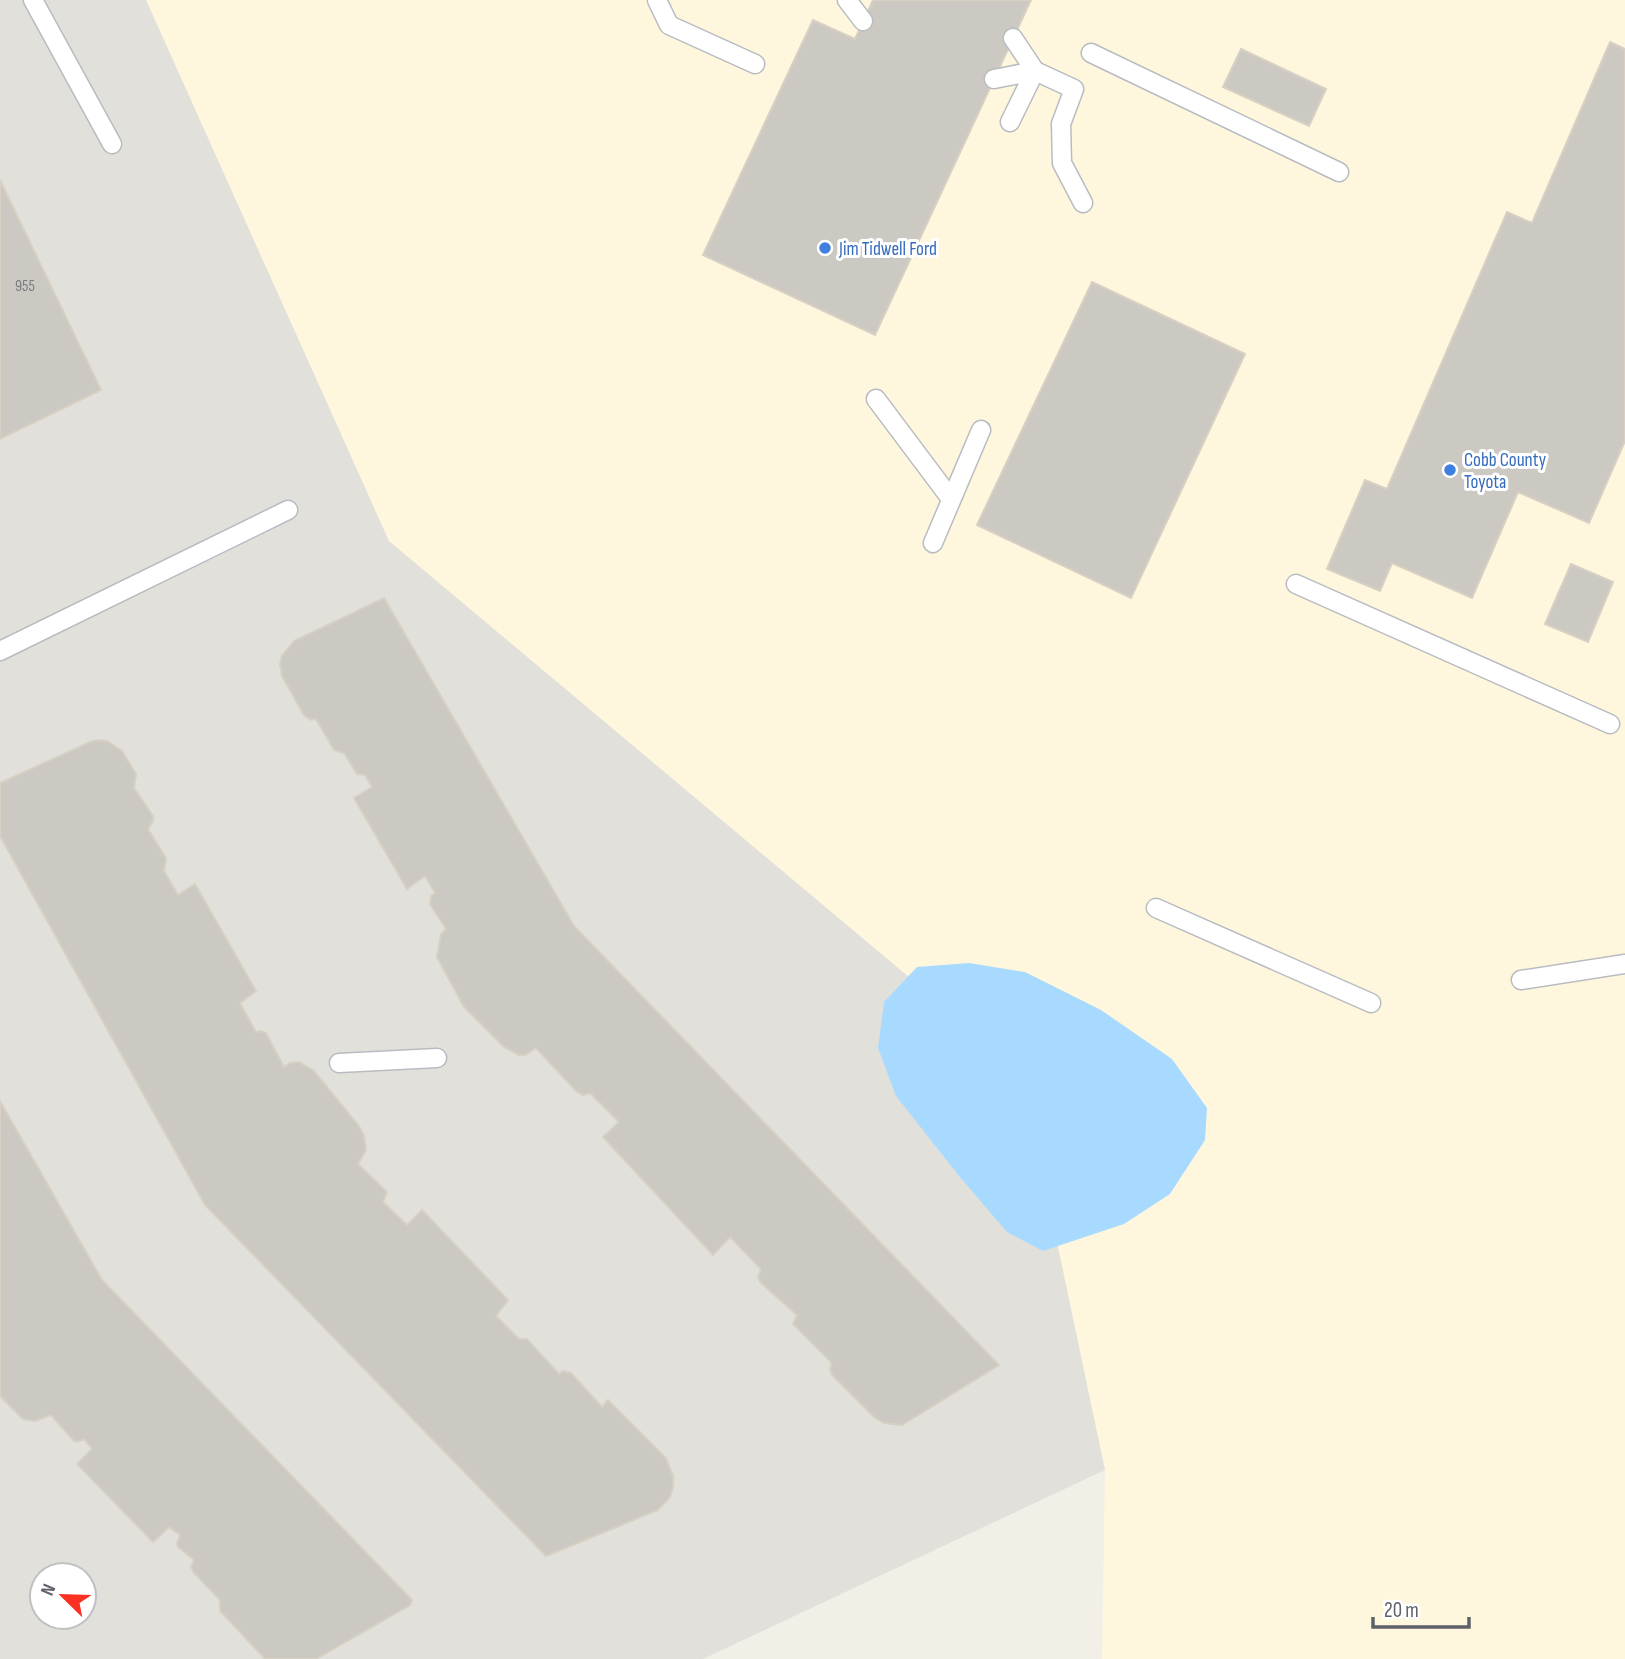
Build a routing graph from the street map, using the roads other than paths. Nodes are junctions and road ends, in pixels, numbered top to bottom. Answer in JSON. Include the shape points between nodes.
{"nodes":[{"id":1,"x":33,"y":0,"type":"edge"},
{"id":2,"x":657,"y":0,"type":"edge"},
{"id":3,"x":847,"y":0,"type":"edge"},
{"id":4,"x":863,"y":21,"type":"dead end"},
{"id":5,"x":1013,"y":38,"type":"dead end"},
{"id":6,"x":1091,"y":52,"type":"dead end"},
{"id":7,"x":755,"y":64,"type":"dead end"},
{"id":8,"x":1035,"y":71,"type":"junction"},
{"id":9,"x":994,"y":79,"type":"dead end"},
{"id":10,"x":1010,"y":122,"type":"dead end"},
{"id":11,"x":112,"y":144,"type":"dead end"},
{"id":12,"x":1339,"y":172,"type":"dead end"},
{"id":13,"x":1083,"y":203,"type":"dead end"},
{"id":14,"x":876,"y":399,"type":"dead end"},
{"id":15,"x":981,"y":429,"type":"dead end"},
{"id":16,"x":951,"y":499,"type":"junction"},
{"id":17,"x":288,"y":510,"type":"dead end"},
{"id":18,"x":933,"y":543,"type":"dead end"},
{"id":19,"x":1296,"y":584,"type":"dead end"},
{"id":20,"x":0,"y":651,"type":"edge"},
{"id":21,"x":1610,"y":724,"type":"dead end"},
{"id":22,"x":1156,"y":908,"type":"dead end"},
{"id":23,"x":1625,"y":964,"type":"edge"},
{"id":24,"x":1521,"y":980,"type":"dead end"},
{"id":25,"x":1371,"y":1003,"type":"dead end"},
{"id":26,"x":437,"y":1058,"type":"dead end"},
{"id":27,"x":338,"y":1063,"type":"dead end"}],
"edges":[{"from":1,"to":11,"type":"lane"},
{"from":2,"to":7,"type":"lane","via":[[668,25]]},
{"from":3,"to":4,"type":"lane"},
{"from":5,"to":8,"type":"lane"},
{"from":6,"to":12,"type":"lane"},
{"from":8,"to":9,"type":"lane"},
{"from":8,"to":10,"type":"lane"},
{"from":8,"to":13,"type":"lane","via":[[1074,89],[1061,124],[1062,163]]},
{"from":14,"to":16,"type":"lane"},
{"from":15,"to":16,"type":"lane"},
{"from":16,"to":18,"type":"lane"},
{"from":17,"to":20,"type":"lane"},
{"from":19,"to":21,"type":"lane"},
{"from":22,"to":25,"type":"lane"},
{"from":23,"to":24,"type":"lane"},
{"from":26,"to":27,"type":"lane"}]}
